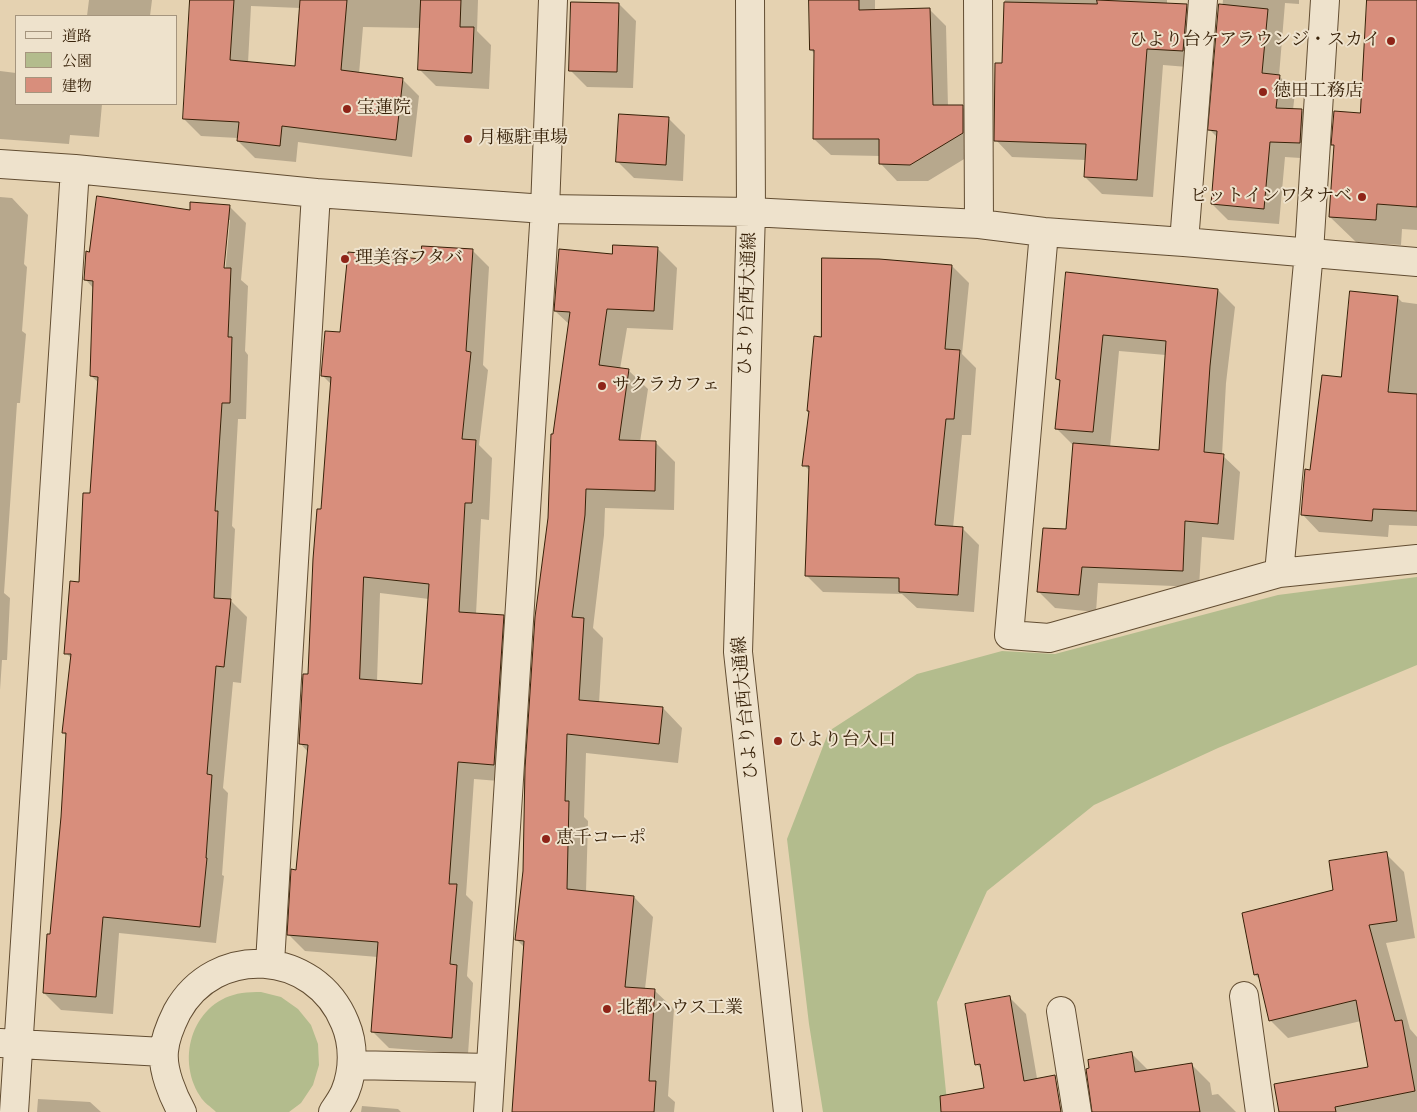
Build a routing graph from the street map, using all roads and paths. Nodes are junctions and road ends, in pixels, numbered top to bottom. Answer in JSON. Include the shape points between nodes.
{"nodes":[{"id":1,"x":553,"y":0,"type":"edge"},
{"id":2,"x":750,"y":0,"type":"edge"},
{"id":3,"x":978,"y":0,"type":"edge"},
{"id":4,"x":1203,"y":0,"type":"edge"},
{"id":5,"x":1325,"y":0,"type":"edge"},
{"id":6,"x":0,"y":164,"type":"edge"},
{"id":7,"x":75,"y":169,"type":"junction"},
{"id":8,"x":316,"y":194,"type":"junction"},
{"id":9,"x":545,"y":209,"type":"junction"},
{"id":10,"x":751,"y":212,"type":"junction"},
{"id":11,"x":979,"y":224,"type":"junction"},
{"id":12,"x":1044,"y":232,"type":"junction"},
{"id":13,"x":1184,"y":242,"type":"junction"},
{"id":14,"x":1309,"y":252,"type":"junction"},
{"id":15,"x":1417,"y":262,"type":"edge"},
{"id":16,"x":1417,"y":559,"type":"edge"},
{"id":17,"x":1280,"y":573,"type":"junction"},
{"id":18,"x":270,"y":963,"type":"junction"},
{"id":19,"x":1244,"y":996,"type":"dead end"},
{"id":20,"x":1061,"y":1011,"type":"dead end"},
{"id":21,"x":9,"y":1043,"type":"edge"},
{"id":22,"x":163,"y":1052,"type":"junction"},
{"id":23,"x":352,"y":1065,"type":"junction"},
{"id":24,"x":490,"y":1068,"type":"junction"},
{"id":25,"x":14,"y":1112,"type":"edge"},
{"id":26,"x":182,"y":1112,"type":"edge"},
{"id":27,"x":333,"y":1112,"type":"edge"},
{"id":28,"x":488,"y":1112,"type":"edge"},
{"id":29,"x":788,"y":1112,"type":"edge"},
{"id":30,"x":1077,"y":1112,"type":"edge"},
{"id":31,"x":1260,"y":1112,"type":"edge"}],
"edges":[{"from":1,"to":9,"type":"street"},
{"from":2,"to":10,"type":"street","name":"ひより台西大通線"},
{"from":3,"to":11,"type":"street"},
{"from":4,"to":13,"type":"street"},
{"from":5,"to":14,"type":"street"},
{"from":6,"to":7,"type":"street"},
{"from":7,"to":8,"type":"street"},
{"from":7,"to":21,"type":"street"},
{"from":8,"to":9,"type":"street"},
{"from":8,"to":18,"type":"street"},
{"from":9,"to":10,"type":"street"},
{"from":9,"to":24,"type":"street"},
{"from":10,"to":11,"type":"street"},
{"from":10,"to":29,"type":"street","name":"ひより台西大通線","via":[[738,652]]},
{"from":11,"to":12,"type":"street"},
{"from":12,"to":13,"type":"street"},
{"from":12,"to":17,"type":"street","via":[[1009,635],[1049,638]]},
{"from":13,"to":14,"type":"street"},
{"from":14,"to":15,"type":"street"},
{"from":14,"to":17,"type":"street"},
{"from":16,"to":17,"type":"street"},
{"from":18,"to":22,"type":"street","via":[[238,965],[208,977],[185,999],[169,1026]]},
{"from":18,"to":23,"type":"street","via":[[297,971],[322,987],[339,1009],[350,1036]]},
{"from":19,"to":31,"type":"street"},
{"from":20,"to":30,"type":"street"},
{"from":21,"to":22,"type":"street"},
{"from":21,"to":25,"type":"street"},
{"from":22,"to":26,"type":"street","via":[[169,1086]]},
{"from":23,"to":24,"type":"street"},
{"from":23,"to":27,"type":"street","via":[[345,1092]]},
{"from":24,"to":28,"type":"street"}]}
